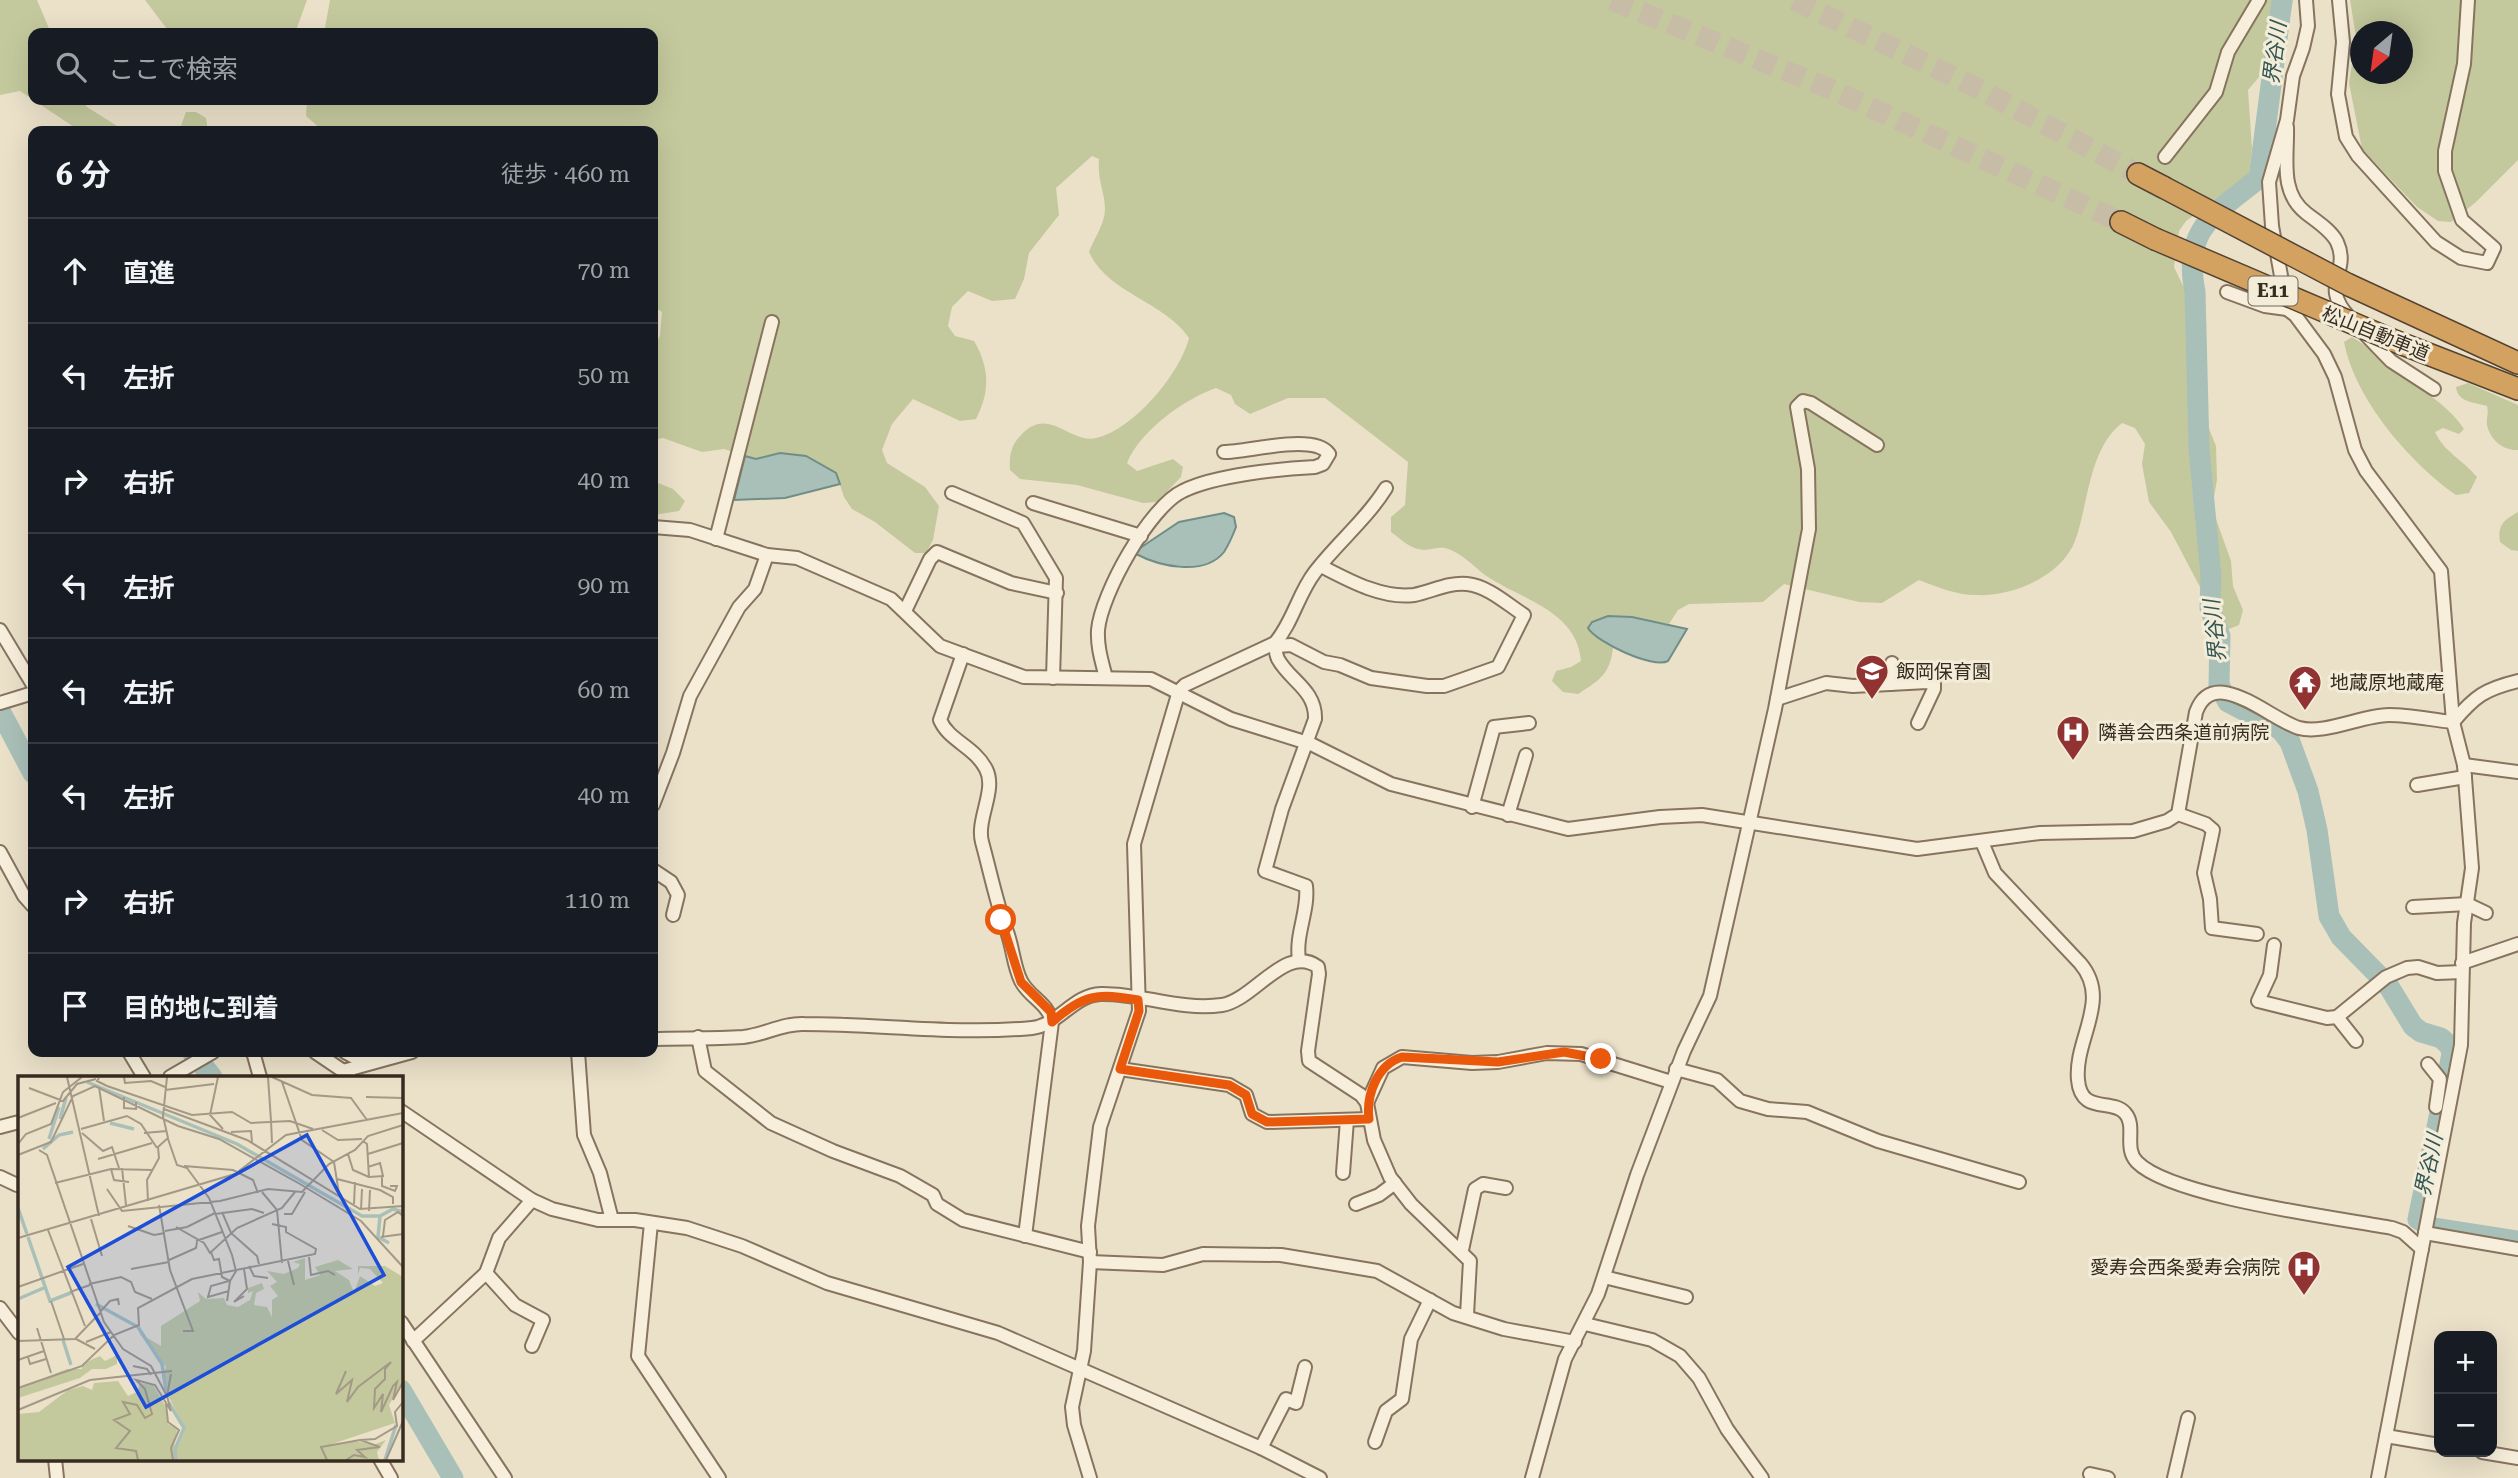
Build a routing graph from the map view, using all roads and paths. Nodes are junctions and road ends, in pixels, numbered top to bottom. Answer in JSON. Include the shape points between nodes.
{"nodes":[{"id":1,"x":2259,"y":0,"type":"edge"},
{"id":2,"x":2306,"y":0,"type":"edge"},
{"id":3,"x":2339,"y":0,"type":"edge"},
{"id":4,"x":2468,"y":0,"type":"edge"},
{"id":5,"x":2287,"y":120,"type":"junction"},
{"id":6,"x":2165,"y":157,"type":"dead end"},
{"id":7,"x":2138,"y":174,"type":"tunnel mouth"},
{"id":8,"x":2121,"y":222,"type":"tunnel mouth"},
{"id":9,"x":2227,"y":292,"type":"dead end"},
{"id":10,"x":2287,"y":309,"type":"junction"},
{"id":11,"x":772,"y":322,"type":"dead end"},
{"id":12,"x":2518,"y":363,"type":"edge"},
{"id":13,"x":2518,"y":388,"type":"edge"},
{"id":14,"x":2434,"y":389,"type":"dead end"},
{"id":15,"x":1877,"y":445,"type":"dead end"},
{"id":16,"x":1224,"y":452,"type":"dead end"},
{"id":17,"x":1386,"y":488,"type":"dead end"},
{"id":18,"x":952,"y":493,"type":"dead end"},
{"id":19,"x":1033,"y":503,"type":"dead end"},
{"id":20,"x":658,"y":527,"type":"edge"},
{"id":21,"x":1141,"y":536,"type":"junction"},
{"id":22,"x":716,"y":538,"type":"junction"},
{"id":23,"x":767,"y":555,"type":"junction"},
{"id":24,"x":1321,"y":566,"type":"junction"},
{"id":25,"x":1057,"y":593,"type":"junction"},
{"id":26,"x":905,"y":611,"type":"junction"},
{"id":27,"x":0,"y":630,"type":"edge"},
{"id":28,"x":1276,"y":644,"type":"junction"},
{"id":29,"x":963,"y":654,"type":"junction"},
{"id":30,"x":1892,"y":663,"type":"dead end"},
{"id":31,"x":1053,"y":678,"type":"junction"},
{"id":32,"x":1106,"y":678,"type":"junction"},
{"id":33,"x":2518,"y":681,"type":"edge"},
{"id":34,"x":1891,"y":684,"type":"junction"},
{"id":35,"x":28,"y":687,"type":"edge"},
{"id":36,"x":1179,"y":691,"type":"junction"},
{"id":37,"x":28,"y":692,"type":"edge"},
{"id":38,"x":1777,"y":699,"type":"junction"},
{"id":39,"x":0,"y":703,"type":"edge"},
{"id":40,"x":2453,"y":722,"type":"junction"},
{"id":41,"x":1529,"y":723,"type":"dead end"},
{"id":42,"x":1918,"y":723,"type":"dead end"},
{"id":43,"x":1306,"y":742,"type":"junction"},
{"id":44,"x":1526,"y":755,"type":"dead end"},
{"id":45,"x":2464,"y":771,"type":"junction"},
{"id":46,"x":2518,"y":772,"type":"edge"},
{"id":47,"x":2417,"y":785,"type":"dead end"},
{"id":48,"x":658,"y":792,"type":"edge"},
{"id":49,"x":1472,"y":807,"type":"junction"},
{"id":50,"x":2178,"y":814,"type":"junction"},
{"id":51,"x":1508,"y":815,"type":"junction"},
{"id":52,"x":1748,"y":822,"type":"junction"},
{"id":53,"x":1982,"y":842,"type":"junction"},
{"id":54,"x":0,"y":852,"type":"edge"},
{"id":55,"x":658,"y":873,"type":"edge"},
{"id":56,"x":28,"y":900,"type":"edge"},
{"id":57,"x":2467,"y":904,"type":"junction"},
{"id":58,"x":2413,"y":908,"type":"dead end"},
{"id":59,"x":2486,"y":913,"type":"dead end"},
{"id":60,"x":673,"y":915,"type":"dead end"},
{"id":61,"x":2257,"y":934,"type":"dead end"},
{"id":62,"x":2518,"y":944,"type":"edge"},
{"id":63,"x":2274,"y":945,"type":"dead end"},
{"id":64,"x":1299,"y":960,"type":"junction"},
{"id":65,"x":2462,"y":968,"type":"junction"},
{"id":66,"x":1138,"y":1000,"type":"junction"},
{"id":67,"x":2337,"y":1017,"type":"junction"},
{"id":68,"x":1052,"y":1022,"type":"junction"},
{"id":69,"x":698,"y":1037,"type":"junction"},
{"id":70,"x":658,"y":1039,"type":"edge"},
{"id":71,"x":2356,"y":1041,"type":"dead end"},
{"id":72,"x":132,"y":1057,"type":"edge"},
{"id":73,"x":204,"y":1057,"type":"edge"},
{"id":74,"x":254,"y":1057,"type":"edge"},
{"id":75,"x":322,"y":1057,"type":"edge"},
{"id":76,"x":397,"y":1057,"type":"edge"},
{"id":77,"x":578,"y":1057,"type":"edge"},
{"id":78,"x":2428,"y":1064,"type":"dead end"},
{"id":79,"x":1120,"y":1069,"type":"junction"},
{"id":80,"x":348,"y":1074,"type":"edge"},
{"id":81,"x":143,"y":1076,"type":"edge"},
{"id":82,"x":172,"y":1076,"type":"edge"},
{"id":83,"x":260,"y":1076,"type":"edge"},
{"id":84,"x":1674,"y":1076,"type":"junction"},
{"id":85,"x":2447,"y":1080,"type":"junction"},
{"id":86,"x":1367,"y":1103,"type":"junction"},
{"id":87,"x":2436,"y":1107,"type":"dead end"},
{"id":88,"x":402,"y":1112,"type":"edge"},
{"id":89,"x":1369,"y":1119,"type":"junction"},
{"id":90,"x":1348,"y":1120,"type":"junction"},
{"id":91,"x":18,"y":1122,"type":"edge"},
{"id":92,"x":0,"y":1127,"type":"edge"},
{"id":93,"x":1343,"y":1172,"type":"dead end"},
{"id":94,"x":0,"y":1177,"type":"edge"},
{"id":95,"x":2019,"y":1182,"type":"dead end"},
{"id":96,"x":1395,"y":1183,"type":"junction"},
{"id":97,"x":17,"y":1185,"type":"dead end"},
{"id":98,"x":1506,"y":1188,"type":"dead end"},
{"id":99,"x":532,"y":1200,"type":"junction"},
{"id":100,"x":1356,"y":1203,"type":"dead end"},
{"id":101,"x":612,"y":1220,"type":"junction"},
{"id":102,"x":651,"y":1223,"type":"junction"},
{"id":103,"x":2426,"y":1227,"type":"junction"},
{"id":104,"x":1025,"y":1236,"type":"junction"},
{"id":105,"x":2422,"y":1249,"type":"junction"},
{"id":106,"x":2518,"y":1249,"type":"edge"},
{"id":107,"x":1462,"y":1250,"type":"junction"},
{"id":108,"x":1090,"y":1257,"type":"junction"},
{"id":109,"x":486,"y":1273,"type":"junction"},
{"id":110,"x":1604,"y":1277,"type":"junction"},
{"id":111,"x":1686,"y":1297,"type":"dead end"},
{"id":112,"x":1430,"y":1300,"type":"junction"},
{"id":113,"x":0,"y":1308,"type":"edge"},
{"id":114,"x":1467,"y":1315,"type":"junction"},
{"id":115,"x":402,"y":1324,"type":"edge"},
{"id":116,"x":1585,"y":1324,"type":"junction"},
{"id":117,"x":18,"y":1332,"type":"edge"},
{"id":118,"x":413,"y":1341,"type":"junction"},
{"id":119,"x":1575,"y":1342,"type":"junction"},
{"id":120,"x":532,"y":1346,"type":"dead end"},
{"id":121,"x":1306,"y":1367,"type":"dead end"},
{"id":122,"x":1080,"y":1368,"type":"junction"},
{"id":123,"x":2188,"y":1418,"type":"dead end"},
{"id":124,"x":2386,"y":1436,"type":"junction"},
{"id":125,"x":1375,"y":1442,"type":"dead end"},
{"id":126,"x":2434,"y":1444,"type":"edge"},
{"id":127,"x":1261,"y":1448,"type":"junction"},
{"id":128,"x":2497,"y":1454,"type":"edge"},
{"id":129,"x":2518,"y":1458,"type":"edge"},
{"id":130,"x":55,"y":1460,"type":"edge"},
{"id":131,"x":381,"y":1460,"type":"edge"},
{"id":132,"x":2090,"y":1474,"type":"dead end"},
{"id":133,"x":57,"y":1478,"type":"edge"},
{"id":134,"x":390,"y":1478,"type":"edge"},
{"id":135,"x":505,"y":1478,"type":"edge"},
{"id":136,"x":719,"y":1478,"type":"edge"},
{"id":137,"x":1090,"y":1478,"type":"edge"},
{"id":138,"x":1320,"y":1478,"type":"edge"},
{"id":139,"x":1532,"y":1478,"type":"edge"},
{"id":140,"x":1762,"y":1478,"type":"edge"},
{"id":141,"x":2108,"y":1478,"type":"edge"},
{"id":142,"x":2174,"y":1478,"type":"edge"},
{"id":143,"x":2378,"y":1478,"type":"edge"}],
"edges":[{"from":1,"to":6,"type":"street","via":[[2228,51],[2216,92]]},
{"from":2,"to":5,"type":"street","via":[[2308,26],[2293,76]]},
{"from":3,"to":4,"type":"street","via":[[2343,32],[2338,94],[2346,137],[2358,156],[2448,252],[2487,263],[2494,248],[2462,220],[2444,162],[2461,85]]},
{"from":5,"to":10,"type":"street","via":[[2269,182]]},
{"from":5,"to":14,"type":"street","via":[[2290,194],[2337,243],[2340,255],[2334,296],[2338,305],[2391,360]]},
{"from":7,"to":12,"type":"highway","name":"松山自動車道","number":"E11","bridge":true,"via":[[2349,285]]},
{"from":8,"to":13,"type":"highway","name":"松山自動車道","number":"E11","bridge":true,"via":[[2392,341]]},
{"from":9,"to":10,"type":"street"},
{"from":10,"to":40,"type":"street","via":[[2324,354],[2366,471],[2441,571]]},
{"from":11,"to":22,"type":"street"},
{"from":15,"to":38,"type":"street","via":[[1811,403],[1803,401],[1797,407],[1808,470],[1809,529]]},
{"from":16,"to":21,"type":"street","via":[[1302,443],[1315,444],[1329,454],[1315,467],[1247,475],[1180,492]]},
{"from":17,"to":24,"type":"street"},
{"from":18,"to":25,"type":"street","via":[[1023,523],[1056,578]]},
{"from":19,"to":21,"type":"street"},
{"from":20,"to":22,"type":"street"},
{"from":21,"to":32,"type":"street","via":[[1102,608],[1098,645]]},
{"from":22,"to":23,"type":"street"},
{"from":23,"to":26,"type":"street","via":[[797,558],[891,599]]},
{"from":23,"to":48,"type":"street","via":[[755,589],[690,696]]},
{"from":24,"to":28,"type":"street"},
{"from":24,"to":28,"type":"street","via":[[1395,594],[1413,595],[1466,584],[1483,588],[1524,615],[1498,667],[1444,686],[1371,678],[1291,645]]},
{"from":25,"to":26,"type":"street","via":[[1011,583],[937,552]]},
{"from":25,"to":31,"type":"street"},
{"from":26,"to":29,"type":"street","via":[[940,646]]},
{"from":27,"to":35,"type":"street"},
{"from":28,"to":36,"type":"street"},
{"from":28,"to":43,"type":"street","via":[[1278,659],[1310,694],[1315,708]]},
{"from":29,"to":31,"type":"street","via":[[1024,677]]},
{"from":29,"to":68,"type":"street","via":[[940,720],[945,733],[974,751],[987,770],[981,838],[998,909],[1021,982],[1051,1012]]},
{"from":30,"to":34,"type":"street"},
{"from":31,"to":32,"type":"street"},
{"from":32,"to":36,"type":"street","via":[[1151,679]]},
{"from":33,"to":40,"type":"street","via":[[2482,693]]},
{"from":34,"to":38,"type":"street","via":[[1826,683]]},
{"from":34,"to":42,"type":"street","via":[[1934,684]]},
{"from":36,"to":43,"type":"street","via":[[1231,719]]},
{"from":36,"to":66,"type":"street","via":[[1134,844]]},
{"from":37,"to":39,"type":"street"},
{"from":38,"to":52,"type":"street"},
{"from":40,"to":45,"type":"street"},
{"from":40,"to":50,"type":"street","via":[[2389,715],[2307,730],[2230,692],[2208,693],[2196,712]]},
{"from":41,"to":49,"type":"street","via":[[1494,727]]},
{"from":43,"to":49,"type":"street","via":[[1391,785]]},
{"from":43,"to":64,"type":"street","via":[[1265,871],[1306,886]]},
{"from":44,"to":51,"type":"street"},
{"from":45,"to":46,"type":"street"},
{"from":45,"to":47,"type":"street"},
{"from":45,"to":57,"type":"street","via":[[2472,868]]},
{"from":49,"to":51,"type":"street"},
{"from":50,"to":53,"type":"street","via":[[2133,831],[2040,833]]},
{"from":50,"to":61,"type":"street","via":[[2213,830],[2204,873],[2212,928]]},
{"from":51,"to":52,"type":"street","via":[[1568,829],[1692,815]]},
{"from":52,"to":53,"type":"street","via":[[1917,849]]},
{"from":52,"to":84,"type":"street","via":[[1710,996]]},
{"from":53,"to":105,"type":"street","via":[[1995,873],[2090,979],[2092,1011],[2078,1080],[2087,1099],[2126,1113],[2135,1160],[2173,1183],[2392,1228]]},
{"from":54,"to":56,"type":"street"},
{"from":55,"to":60,"type":"street","via":[[671,882],[678,895]]},
{"from":57,"to":58,"type":"street"},
{"from":57,"to":59,"type":"street"},
{"from":57,"to":65,"type":"street"},
{"from":62,"to":65,"type":"street"},
{"from":63,"to":67,"type":"street","via":[[2270,975],[2258,1001]]},
{"from":64,"to":66,"type":"street","via":[[1224,1005]]},
{"from":64,"to":86,"type":"street","via":[[1308,960],[1320,974],[1309,1061]]},
{"from":65,"to":67,"type":"street","via":[[2437,973],[2407,968],[2383,980]]},
{"from":65,"to":85,"type":"street","via":[[2462,1032]]},
{"from":66,"to":68,"type":"street","via":[[1101,994],[1073,1005]]},
{"from":66,"to":79,"type":"street","via":[[1139,1011]]},
{"from":67,"to":71,"type":"street"},
{"from":68,"to":69,"type":"street","via":[[1035,1028],[977,1032],[803,1024],[743,1037]]},
{"from":68,"to":104,"type":"street"},
{"from":69,"to":70,"type":"street"},
{"from":69,"to":104,"type":"street","via":[[705,1071],[761,1118],[900,1176],[963,1220]]},
{"from":72,"to":81,"type":"street"},
{"from":73,"to":82,"type":"street"},
{"from":74,"to":83,"type":"street"},
{"from":75,"to":80,"type":"street"},
{"from":76,"to":80,"type":"street"},
{"from":77,"to":101,"type":"street","via":[[584,1135]]},
{"from":78,"to":85,"type":"street"},
{"from":79,"to":90,"type":"street","via":[[1229,1085],[1246,1095],[1252,1114],[1267,1122]]},
{"from":79,"to":108,"type":"street","via":[[1100,1127],[1088,1226]]},
{"from":84,"to":86,"type":"street","via":[[1581,1054],[1547,1053],[1485,1063],[1402,1057],[1383,1068]]},
{"from":84,"to":95,"type":"street","via":[[1717,1080],[1740,1101],[1807,1112],[1878,1141]]},
{"from":84,"to":110,"type":"street"},
{"from":85,"to":87,"type":"street"},
{"from":85,"to":103,"type":"street"},
{"from":86,"to":89,"type":"street"},
{"from":88,"to":99,"type":"street"},
{"from":89,"to":90,"type":"street"},
{"from":89,"to":96,"type":"street"},
{"from":90,"to":93,"type":"street"},
{"from":91,"to":92,"type":"street"},
{"from":94,"to":97,"type":"street"},
{"from":96,"to":100,"type":"street"},
{"from":96,"to":107,"type":"street","via":[[1411,1204]]},
{"from":98,"to":107,"type":"street","via":[[1483,1184],[1475,1189]]},
{"from":99,"to":101,"type":"street","via":[[552,1209]]},
{"from":99,"to":109,"type":"street","via":[[499,1238]]},
{"from":101,"to":102,"type":"street"},
{"from":102,"to":122,"type":"street","via":[[731,1242],[827,1283],[999,1333]]},
{"from":102,"to":136,"type":"street","via":[[638,1356]]},
{"from":103,"to":105,"type":"street"},
{"from":103,"to":106,"type":"street"},
{"from":104,"to":108,"type":"street"},
{"from":105,"to":124,"type":"street"},
{"from":107,"to":114,"type":"street","via":[[1472,1271]]},
{"from":108,"to":112,"type":"street","via":[[1163,1265],[1203,1254],[1281,1255],[1377,1271]]},
{"from":108,"to":122,"type":"street"},
{"from":109,"to":118,"type":"street"},
{"from":109,"to":120,"type":"street","via":[[515,1305],[543,1320]]},
{"from":110,"to":111,"type":"street"},
{"from":110,"to":116,"type":"street"},
{"from":112,"to":114,"type":"street"},
{"from":112,"to":125,"type":"street","via":[[1411,1339],[1402,1399],[1386,1411]]},
{"from":113,"to":117,"type":"street"},
{"from":114,"to":119,"type":"street","via":[[1504,1329]]},
{"from":115,"to":118,"type":"street"},
{"from":116,"to":119,"type":"street"},
{"from":116,"to":140,"type":"street","via":[[1652,1340],[1680,1356]]},
{"from":118,"to":135,"type":"street"},
{"from":119,"to":139,"type":"street","via":[[1565,1359]]},
{"from":121,"to":127,"type":"street","via":[[1296,1403],[1286,1399]]},
{"from":122,"to":127,"type":"street"},
{"from":122,"to":137,"type":"street","via":[[1072,1408]]},
{"from":123,"to":142,"type":"street"},
{"from":124,"to":126,"type":"street"},
{"from":124,"to":143,"type":"street"},
{"from":127,"to":138,"type":"street"},
{"from":128,"to":129,"type":"street"},
{"from":130,"to":133,"type":"street"},
{"from":131,"to":134,"type":"street"},
{"from":132,"to":141,"type":"street"}]}
